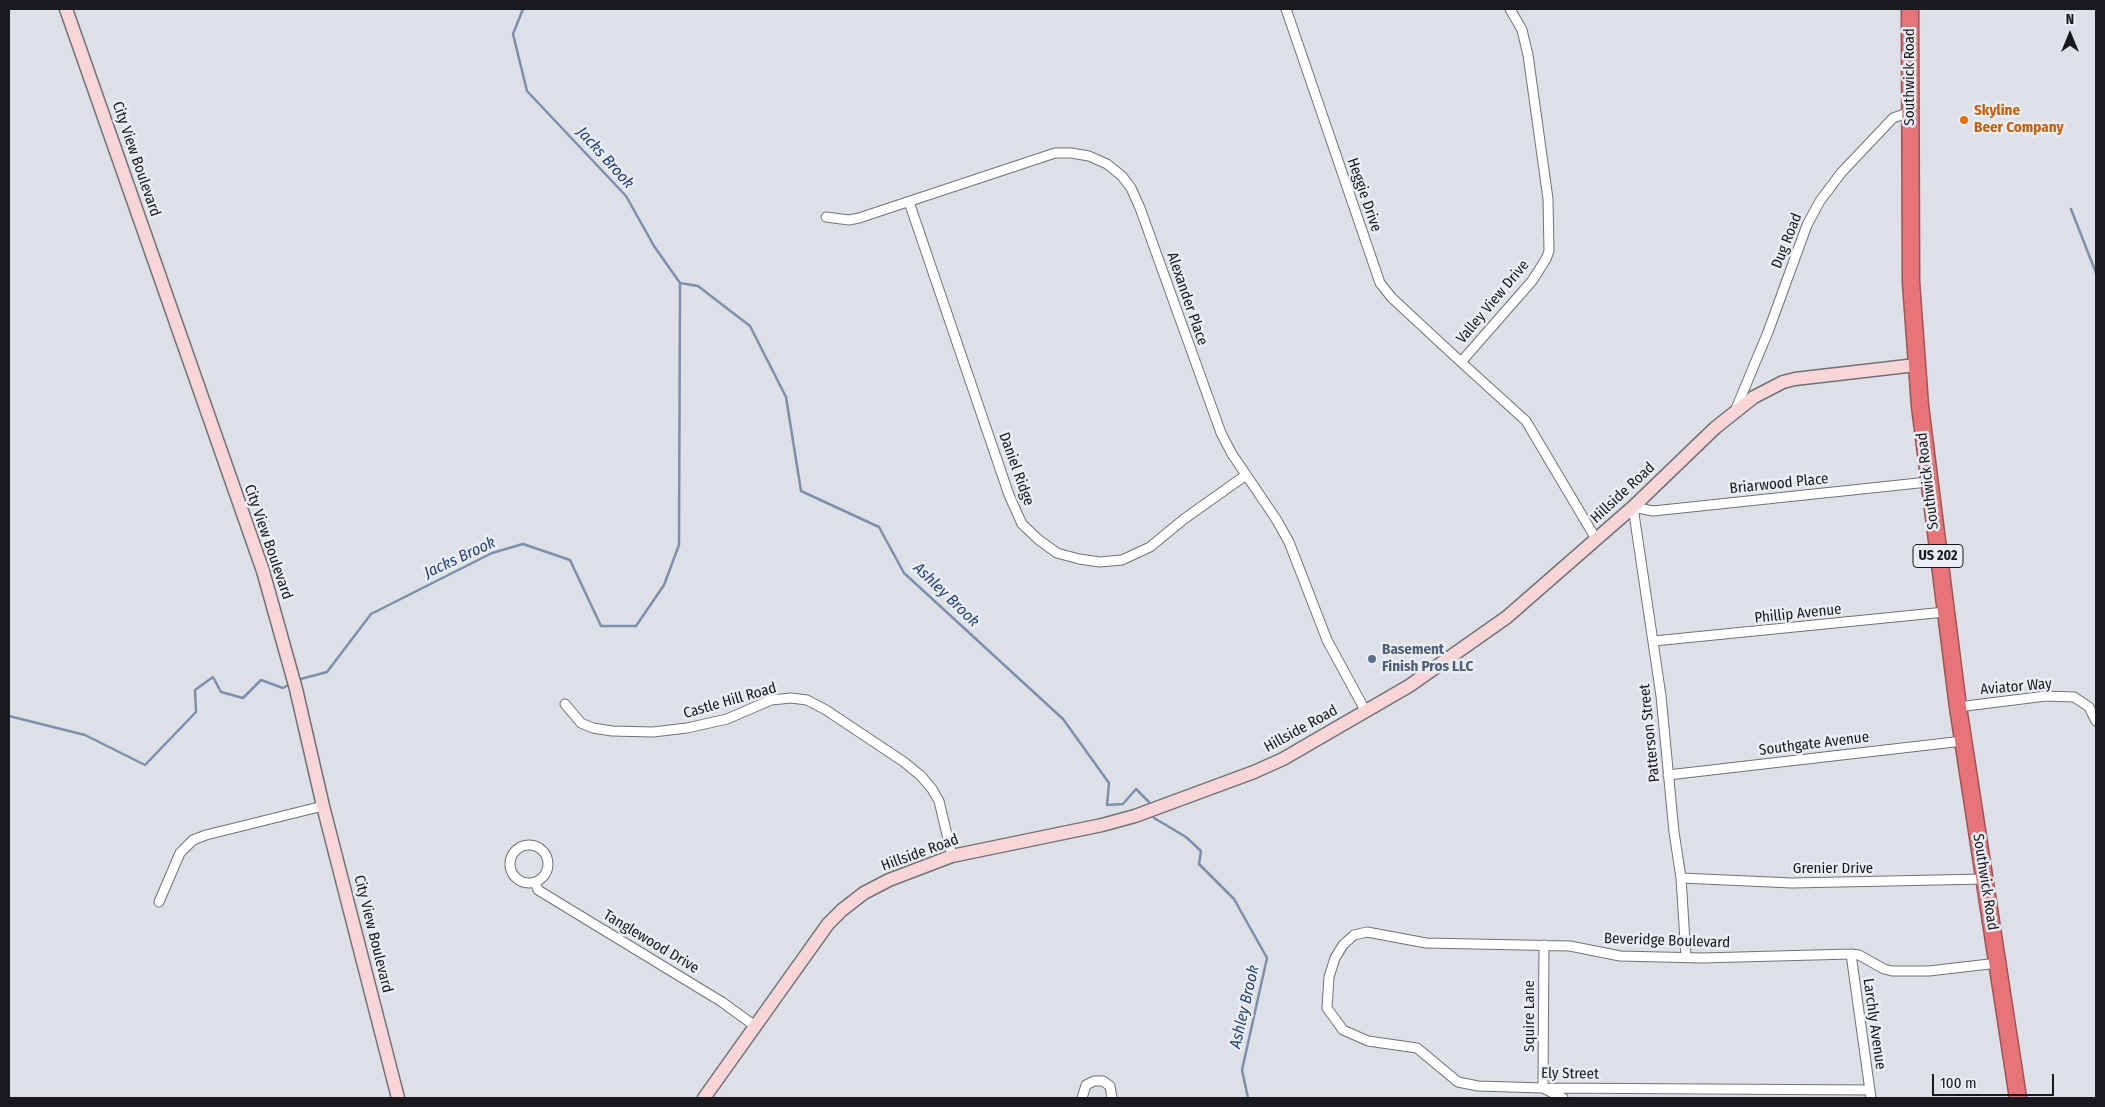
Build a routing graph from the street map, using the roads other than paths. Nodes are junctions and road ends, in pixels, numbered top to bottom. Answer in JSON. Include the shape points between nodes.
{"nodes":[{"id":1,"x":66,"y":9,"type":"edge"},
{"id":2,"x":1286,"y":9,"type":"edge"},
{"id":3,"x":1510,"y":9,"type":"edge"},
{"id":4,"x":1910,"y":9,"type":"edge"},
{"id":5,"x":1910,"y":112,"type":"junction"},
{"id":6,"x":909,"y":202,"type":"junction"},
{"id":7,"x":826,"y":216,"type":"dead end"},
{"id":8,"x":1460,"y":362,"type":"junction"},
{"id":9,"x":1916,"y":366,"type":"junction"},
{"id":10,"x":1735,"y":411,"type":"junction"},
{"id":11,"x":1246,"y":474,"type":"junction"},
{"id":12,"x":1928,"y":482,"type":"junction"},
{"id":13,"x":1633,"y":507,"type":"junction"},
{"id":14,"x":1596,"y":539,"type":"junction"},
{"id":15,"x":1944,"y":612,"type":"junction"},
{"id":16,"x":1654,"y":641,"type":"junction"},
{"id":17,"x":564,"y":704,"type":"dead end"},
{"id":18,"x":1958,"y":707,"type":"junction"},
{"id":19,"x":1365,"y":710,"type":"junction"},
{"id":20,"x":2096,"y":721,"type":"edge"},
{"id":21,"x":1963,"y":742,"type":"junction"},
{"id":22,"x":1668,"y":775,"type":"junction"},
{"id":23,"x":323,"y":806,"type":"junction"},
{"id":24,"x":952,"y":856,"type":"junction"},
{"id":25,"x":1681,"y":878,"type":"junction"},
{"id":26,"x":1985,"y":879,"type":"junction"},
{"id":27,"x":535,"y":882,"type":"junction"},
{"id":28,"x":159,"y":902,"type":"dead end"},
{"id":29,"x":1544,"y":945,"type":"junction"},
{"id":30,"x":1851,"y":954,"type":"junction"},
{"id":31,"x":1686,"y":957,"type":"junction"},
{"id":32,"x":1998,"y":963,"type":"junction"},
{"id":33,"x":1329,"y":978,"type":"joint"},
{"id":34,"x":755,"y":1026,"type":"junction"},
{"id":35,"x":1543,"y":1088,"type":"junction"},
{"id":36,"x":1870,"y":1094,"type":"edge"},
{"id":37,"x":398,"y":1098,"type":"edge"},
{"id":38,"x":704,"y":1098,"type":"edge"},
{"id":39,"x":1082,"y":1098,"type":"edge"},
{"id":40,"x":1112,"y":1098,"type":"edge"},
{"id":41,"x":1563,"y":1098,"type":"edge"},
{"id":42,"x":2018,"y":1098,"type":"edge"}],
"edges":[{"from":1,"to":23,"type":"street","name":"City View Boulevard","via":[[263,570],[296,689]]},
{"from":2,"to":8,"type":"street","name":"Heggie Drive","via":[[1380,283]]},
{"from":3,"to":8,"type":"street","name":"Valley View Drive","via":[[1522,30],[1528,55],[1548,199],[1549,251],[1532,281]]},
{"from":4,"to":5,"type":"highway","name":"Southwick Road","number":"US 202"},
{"from":5,"to":9,"type":"highway","name":"Southwick Road","number":"US 202","via":[[1911,282]]},
{"from":5,"to":10,"type":"street","name":"Dug Road","via":[[1893,118],[1840,173],[1820,201],[1807,225]]},
{"from":6,"to":7,"type":"street","name":"Alexander Place","via":[[854,219]]},
{"from":6,"to":11,"type":"street","name":"Alexander Place","via":[[1050,154],[1081,154],[1110,166],[1134,195],[1212,413]]},
{"from":6,"to":11,"type":"street","name":"Daniel Ridge","via":[[1009,495],[1022,524],[1039,540],[1058,553],[1079,560],[1122,560],[1150,547]]},
{"from":8,"to":14,"type":"street","name":"Valley View Drive","via":[[1526,421]]},
{"from":9,"to":10,"type":"street","name":"Hillside Road","via":[[1783,382]]},
{"from":9,"to":12,"type":"highway","name":"Southwick Road","number":"US 202"},
{"from":10,"to":13,"type":"street","name":"Hillside Road"},
{"from":11,"to":19,"type":"street","name":"Alexander Place","via":[[1289,542],[1327,640]]},
{"from":12,"to":13,"type":"street","name":"Briarwood Place","via":[[1653,511]]},
{"from":12,"to":15,"type":"highway","name":"Southwick Road","number":"US 202"},
{"from":13,"to":14,"type":"street","name":"Hillside Road"},
{"from":13,"to":16,"type":"street","name":"Patterson Street"},
{"from":14,"to":19,"type":"street","name":"Hillside Road","via":[[1492,628],[1409,686]]},
{"from":15,"to":16,"type":"street","name":"Phillip Avenue"},
{"from":15,"to":18,"type":"highway","name":"Southwick Road","number":"US 202"},
{"from":16,"to":22,"type":"street","name":"Patterson Street"},
{"from":17,"to":24,"type":"street","name":"Castle Hill Road","via":[[581,723],[593,728],[653,732],[727,719],[777,699],[799,698],[812,702],[904,762],[925,780],[942,810]]},
{"from":18,"to":20,"type":"street","name":"Aviator Way","via":[[2046,696],[2074,697],[2089,708]]},
{"from":18,"to":21,"type":"highway","name":"Southwick Road","number":"US 202"},
{"from":19,"to":24,"type":"street","name":"Hillside Road","via":[[1316,741],[1254,772],[1135,816]]},
{"from":21,"to":22,"type":"street","name":"Southgate Avenue"},
{"from":21,"to":26,"type":"highway","name":"Southwick Road","number":"US 202"},
{"from":22,"to":25,"type":"street","name":"Patterson Street"},
{"from":23,"to":28,"type":"street","via":[[194,840],[180,853]]},
{"from":23,"to":37,"type":"street","name":"City View Boulevard"},
{"from":24,"to":34,"type":"street","name":"Hillside Road","via":[[888,880],[842,910]]},
{"from":25,"to":26,"type":"street","name":"Grenier Drive","via":[[1812,883]]},
{"from":25,"to":31,"type":"street","name":"Patterson Street"},
{"from":26,"to":32,"type":"highway","name":"Southwick Road","number":"US 202"},
{"from":27,"to":27,"type":"street","name":"Tanglewood Drive","via":[[548,869],[546,857],[538,848],[520,848],[512,857],[511,869],[517,879]]},
{"from":27,"to":34,"type":"street","name":"Tanglewood Drive","via":[[538,890],[722,1002]]},
{"from":29,"to":31,"type":"street","name":"Beveridge Boulevard","via":[[1570,946],[1620,956]]},
{"from":29,"to":33,"type":"street","name":"Beveridge Boulevard","via":[[1426,942],[1362,932],[1343,945]]},
{"from":29,"to":35,"type":"street","name":"Squire Lane"},
{"from":30,"to":31,"type":"street","name":"Beveridge Boulevard"},
{"from":30,"to":32,"type":"street","name":"Beveridge Boulevard","via":[[1858,954],[1892,971]]},
{"from":30,"to":36,"type":"street","name":"Larchly Avenue"},
{"from":32,"to":42,"type":"highway","name":"Southwick Road","number":"US 202"},
{"from":33,"to":35,"type":"street","name":"Ely Street","via":[[1327,1008],[1342,1030],[1368,1042],[1417,1048],[1458,1082],[1478,1086]]},
{"from":34,"to":38,"type":"street","name":"Hillside Road"},
{"from":35,"to":36,"type":"street","name":"Ely Street"},
{"from":35,"to":41,"type":"street"},
{"from":39,"to":40,"type":"street","via":[[1086,1085],[1103,1081],[1110,1086]]}]}
